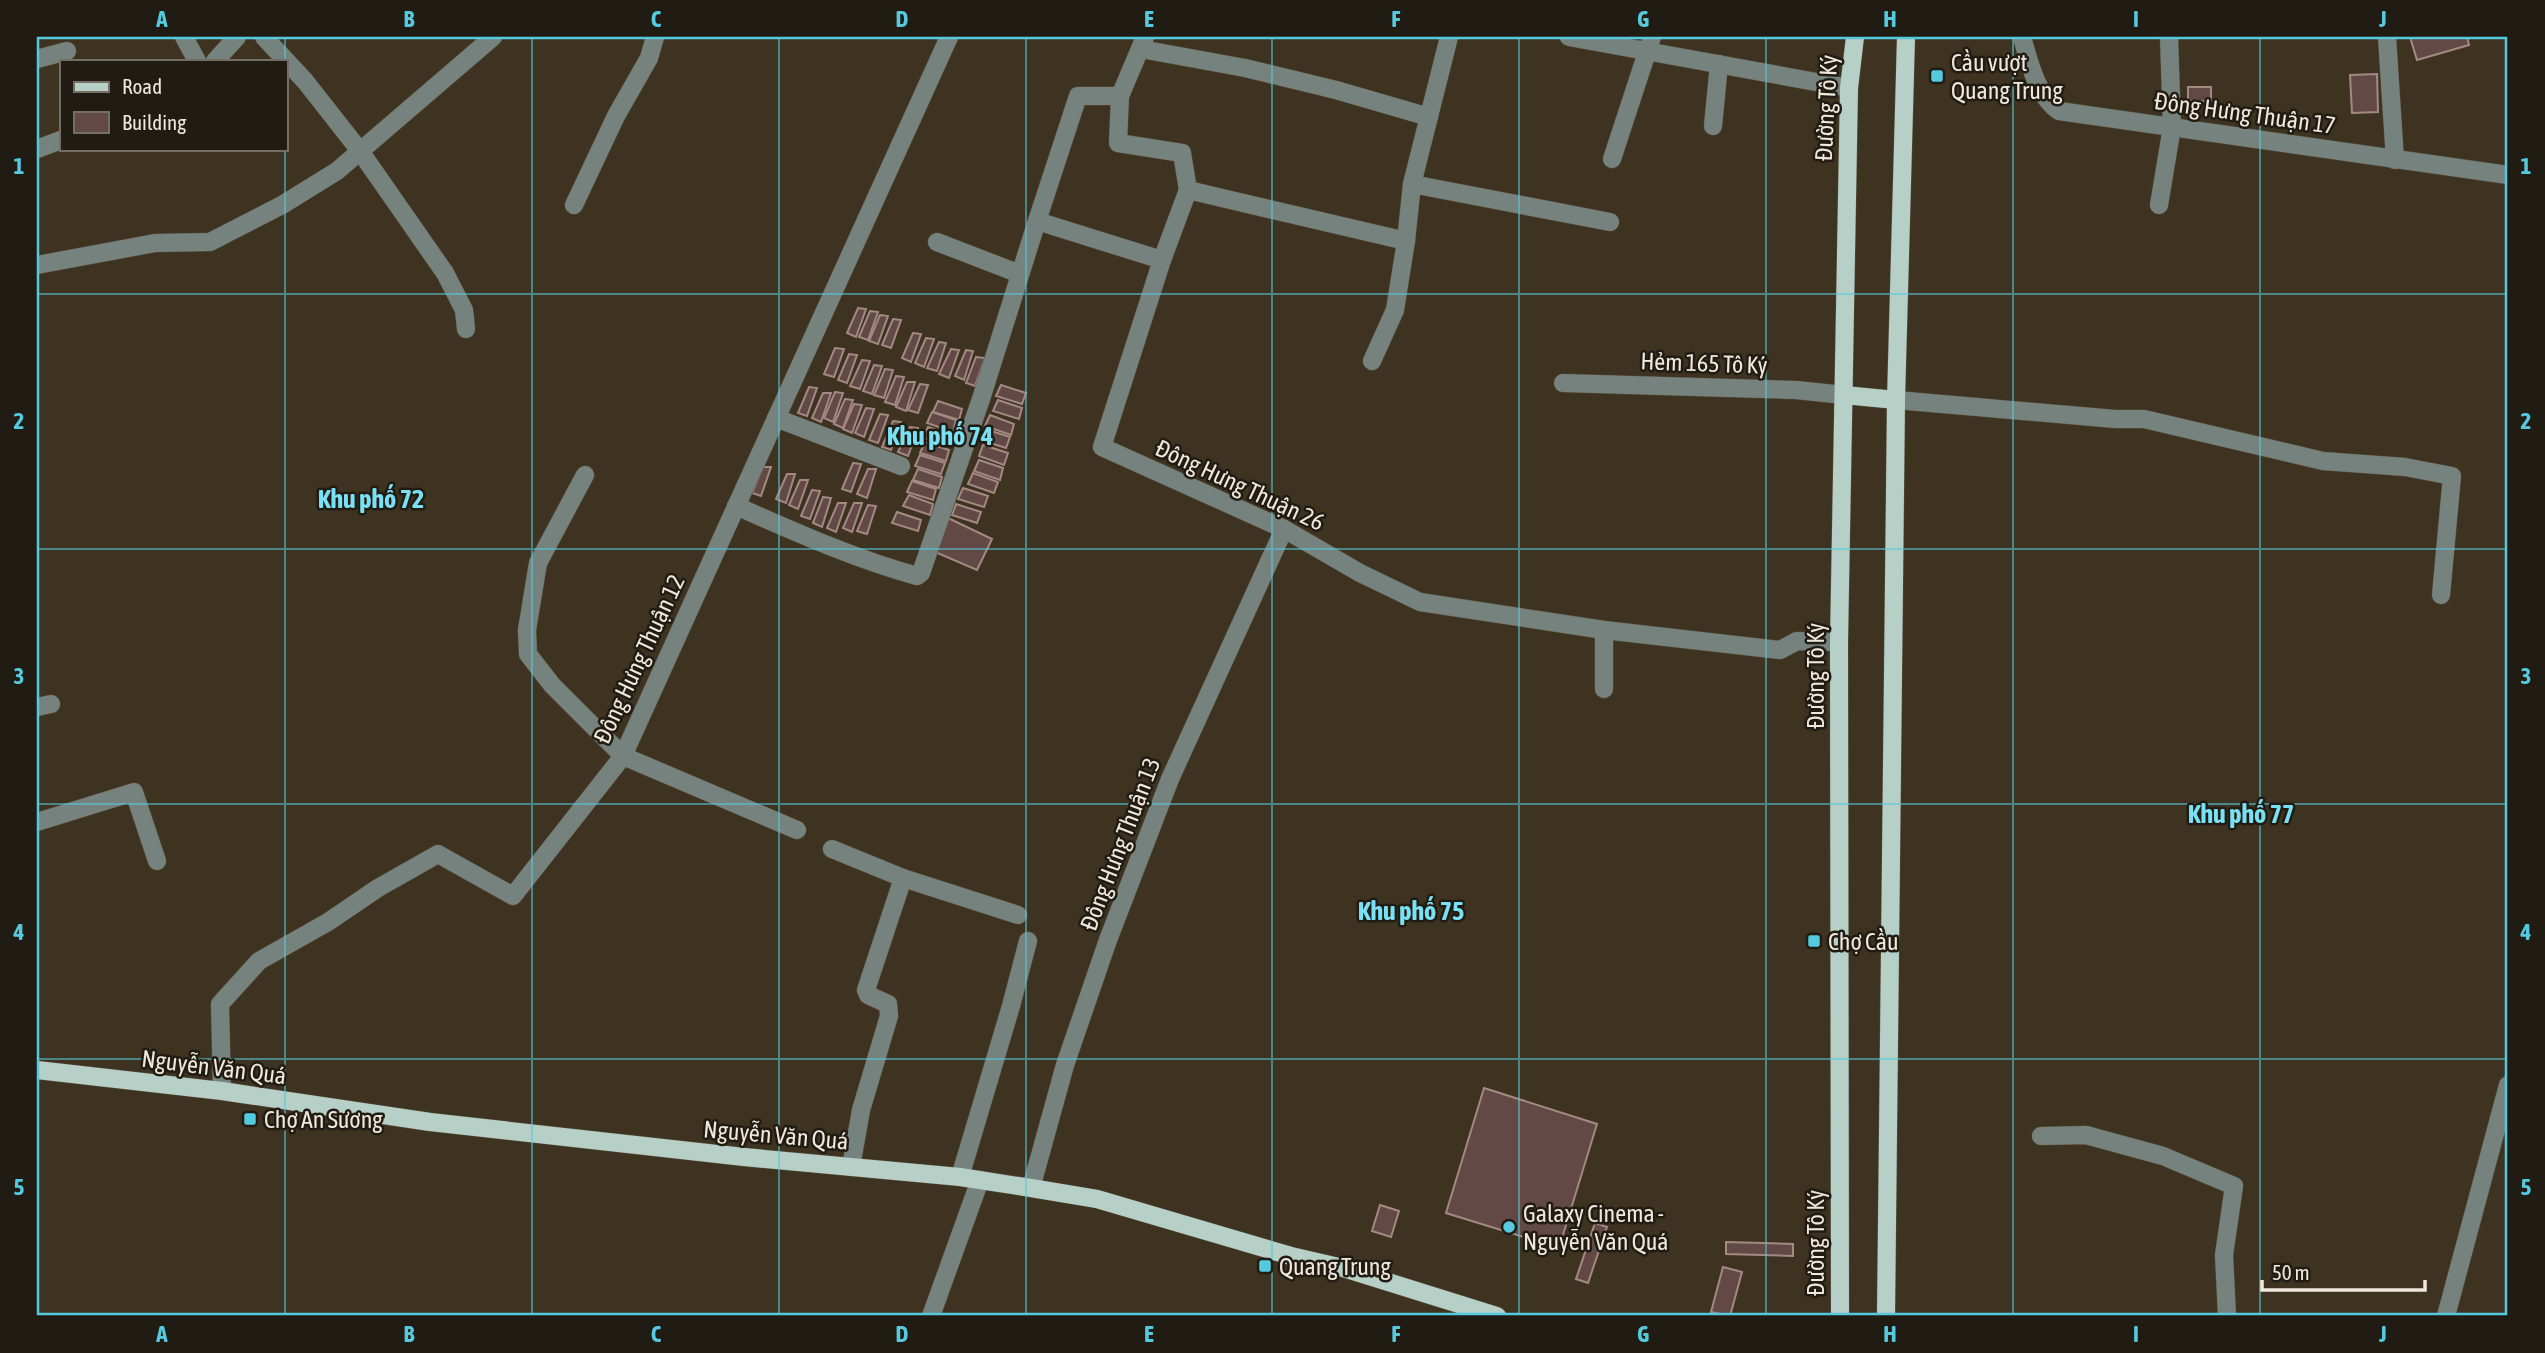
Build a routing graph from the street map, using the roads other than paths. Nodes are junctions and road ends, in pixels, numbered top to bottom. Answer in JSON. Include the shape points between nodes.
{"nodes":[{"id":1,"x":184,"y":37,"type":"edge"},
{"id":2,"x":237,"y":37,"type":"edge"},
{"id":3,"x":264,"y":37,"type":"edge"},
{"id":4,"x":492,"y":37,"type":"edge"},
{"id":5,"x":655,"y":37,"type":"edge"},
{"id":6,"x":949,"y":37,"type":"edge"},
{"id":7,"x":1448,"y":37,"type":"edge"},
{"id":8,"x":1854,"y":37,"type":"edge"},
{"id":9,"x":1906,"y":37,"type":"edge"},
{"id":10,"x":2022,"y":37,"type":"edge"},
{"id":11,"x":2169,"y":37,"type":"edge"},
{"id":12,"x":2387,"y":37,"type":"edge"},
{"id":13,"x":1580,"y":38,"type":"edge"},
{"id":14,"x":1143,"y":43,"type":"edge"},
{"id":15,"x":1650,"y":44,"type":"edge"},
{"id":16,"x":66,"y":50,"type":"edge"},
{"id":17,"x":37,"y":59,"type":"edge"},
{"id":18,"x":196,"y":60,"type":"edge"},
{"id":19,"x":216,"y":60,"type":"edge"},
{"id":20,"x":285,"y":60,"type":"edge"},
{"id":21,"x":287,"y":62,"type":"edge"},
{"id":22,"x":1719,"y":64,"type":"junction"},
{"id":23,"x":1849,"y":88,"type":"junction"},
{"id":24,"x":1120,"y":96,"type":"junction"},
{"id":25,"x":1429,"y":117,"type":"junction"},
{"id":26,"x":1713,"y":126,"type":"dead end"},
{"id":27,"x":2172,"y":127,"type":"junction"},
{"id":28,"x":60,"y":140,"type":"edge"},
{"id":29,"x":37,"y":149,"type":"edge"},
{"id":30,"x":360,"y":151,"type":"junction"},
{"id":31,"x":1612,"y":159,"type":"dead end"},
{"id":32,"x":2395,"y":160,"type":"junction"},
{"id":33,"x":2508,"y":175,"type":"edge"},
{"id":34,"x":1412,"y":184,"type":"junction"},
{"id":35,"x":1188,"y":190,"type":"junction"},
{"id":36,"x":574,"y":205,"type":"dead end"},
{"id":37,"x":2159,"y":205,"type":"dead end"},
{"id":38,"x":1037,"y":221,"type":"junction"},
{"id":39,"x":1610,"y":222,"type":"dead end"},
{"id":40,"x":1406,"y":241,"type":"junction"},
{"id":41,"x":937,"y":242,"type":"dead end"},
{"id":42,"x":1162,"y":260,"type":"junction"},
{"id":43,"x":37,"y":265,"type":"edge"},
{"id":44,"x":1020,"y":274,"type":"junction"},
{"id":45,"x":466,"y":330,"type":"dead end"},
{"id":46,"x":1372,"y":361,"type":"dead end"},
{"id":47,"x":1563,"y":383,"type":"dead end"},
{"id":48,"x":1844,"y":395,"type":"junction"},
{"id":49,"x":1896,"y":400,"type":"junction"},
{"id":50,"x":776,"y":418,"type":"junction"},
{"id":51,"x":901,"y":466,"type":"dead end"},
{"id":52,"x":585,"y":475,"type":"dead end"},
{"id":53,"x":736,"y":506,"type":"junction"},
{"id":54,"x":1284,"y":529,"type":"junction"},
{"id":55,"x":2441,"y":595,"type":"dead end"},
{"id":56,"x":1604,"y":630,"type":"junction"},
{"id":57,"x":1839,"y":642,"type":"junction"},
{"id":58,"x":1604,"y":690,"type":"dead end"},
{"id":59,"x":622,"y":756,"type":"junction"},
{"id":60,"x":37,"y":822,"type":"edge"},
{"id":61,"x":797,"y":830,"type":"dead end"},
{"id":62,"x":832,"y":849,"type":"dead end"},
{"id":63,"x":157,"y":861,"type":"dead end"},
{"id":64,"x":903,"y":878,"type":"junction"},
{"id":65,"x":1018,"y":915,"type":"dead end"},
{"id":66,"x":1028,"y":941,"type":"dead end"},
{"id":67,"x":37,"y":1070,"type":"edge"},
{"id":68,"x":2508,"y":1085,"type":"edge"},
{"id":69,"x":222,"y":1091,"type":"junction"},
{"id":70,"x":2041,"y":1136,"type":"dead end"},
{"id":71,"x":851,"y":1167,"type":"junction"},
{"id":72,"x":960,"y":1177,"type":"junction"},
{"id":73,"x":980,"y":1180,"type":"junction"},
{"id":74,"x":1031,"y":1188,"type":"junction"},
{"id":75,"x":931,"y":1316,"type":"edge"},
{"id":76,"x":1497,"y":1316,"type":"edge"},
{"id":77,"x":1840,"y":1316,"type":"edge"},
{"id":78,"x":1886,"y":1316,"type":"edge"},
{"id":79,"x":2227,"y":1316,"type":"edge"},
{"id":80,"x":2446,"y":1316,"type":"edge"}],
"edges":[{"from":1,"to":18,"type":"street"},
{"from":2,"to":19,"type":"street"},
{"from":3,"to":20,"type":"street"},
{"from":4,"to":30,"type":"street"},
{"from":5,"to":36,"type":"street","via":[[649,58]]},
{"from":6,"to":50,"type":"street","name":"Đông Hưng Thuận 12"},
{"from":7,"to":25,"type":"street"},
{"from":8,"to":23,"type":"main road","name":"Đường Tô Ký"},
{"from":9,"to":49,"type":"main road"},
{"from":10,"to":27,"type":"street","name":"Đông Hưng Thuận 17","via":[[2047,103],[2059,111]]},
{"from":11,"to":27,"type":"street"},
{"from":12,"to":32,"type":"street"},
{"from":13,"to":15,"type":"street"},
{"from":14,"to":24,"type":"street"},
{"from":14,"to":25,"type":"street"},
{"from":15,"to":22,"type":"street"},
{"from":15,"to":31,"type":"street"},
{"from":16,"to":17,"type":"street"},
{"from":21,"to":30,"type":"street"},
{"from":22,"to":23,"type":"street"},
{"from":22,"to":26,"type":"street"},
{"from":23,"to":48,"type":"main road","name":"Đường Tô Ký"},
{"from":24,"to":35,"type":"street","via":[[1118,143],[1182,153]]},
{"from":24,"to":38,"type":"street","via":[[1077,96]]},
{"from":25,"to":34,"type":"street"},
{"from":27,"to":32,"type":"street","name":"Đông Hưng Thuận 17"},
{"from":27,"to":37,"type":"street"},
{"from":28,"to":29,"type":"street"},
{"from":30,"to":43,"type":"street","via":[[282,205],[210,242],[155,243]]},
{"from":30,"to":45,"type":"street","via":[[445,273],[464,310]]},
{"from":32,"to":33,"type":"street","name":"Đông Hưng Thuận 17"},
{"from":34,"to":39,"type":"street"},
{"from":34,"to":40,"type":"street"},
{"from":35,"to":40,"type":"street"},
{"from":35,"to":42,"type":"street","name":"Đông Hưng Thuận 26"},
{"from":38,"to":42,"type":"street"},
{"from":38,"to":44,"type":"street"},
{"from":40,"to":46,"type":"street","via":[[1395,310]]},
{"from":41,"to":44,"type":"street"},
{"from":42,"to":54,"type":"street","name":"Đông Hưng Thuận 26","via":[[1102,447]]},
{"from":44,"to":53,"type":"street","via":[[921,573],[894,570]]},
{"from":47,"to":48,"type":"street","name":"Hẻm 165 Tô Ký"},
{"from":48,"to":49,"type":"main road"},
{"from":48,"to":57,"type":"main road","name":"Đường Tô Ký"},
{"from":49,"to":55,"type":"street","via":[[2144,419],[2323,461],[2452,475]]},
{"from":49,"to":78,"type":"main road"},
{"from":50,"to":51,"type":"street"},
{"from":50,"to":53,"type":"street","name":"Đông Hưng Thuận 12"},
{"from":52,"to":59,"type":"street","via":[[538,563],[527,630],[528,654]]},
{"from":53,"to":59,"type":"street","name":"Đông Hưng Thuận 12"},
{"from":54,"to":56,"type":"street","name":"Đông Hưng Thuận 26","via":[[1420,602]]},
{"from":54,"to":74,"type":"street","name":"Đông Hưng Thuận 13","via":[[1170,779],[1112,928],[1065,1065]]},
{"from":56,"to":57,"type":"street","name":"Đông Hưng Thuận 26","via":[[1780,650],[1797,641]]},
{"from":56,"to":58,"type":"street"},
{"from":57,"to":77,"type":"main road","name":"Đường Tô Ký"},
{"from":59,"to":61,"type":"street"},
{"from":59,"to":69,"type":"street","name":"Đông Hưng Thuận 12","via":[[513,896],[439,854],[258,961],[220,1004]]},
{"from":60,"to":63,"type":"street","via":[[134,792]]},
{"from":62,"to":64,"type":"street"},
{"from":64,"to":65,"type":"street"},
{"from":64,"to":71,"type":"street","via":[[866,989],[868,995],[888,1004],[889,1016],[861,1110]]},
{"from":66,"to":72,"type":"street"},
{"from":67,"to":69,"type":"main road","name":"Nguyễn Văn Quá"},
{"from":68,"to":80,"type":"street"},
{"from":69,"to":71,"type":"main road","name":"Nguyễn Văn Quá","via":[[430,1122]]},
{"from":70,"to":79,"type":"street","via":[[2086,1135],[2163,1156],[2234,1186],[2224,1255]]},
{"from":71,"to":72,"type":"main road","name":"Nguyễn Văn Quá"},
{"from":72,"to":73,"type":"main road","name":"Nguyễn Văn Quá"},
{"from":73,"to":74,"type":"main road","name":"Nguyễn Văn Quá"},
{"from":73,"to":75,"type":"street"},
{"from":74,"to":76,"type":"main road","name":"Nguyễn Văn Quá","via":[[1097,1199]]}]}
